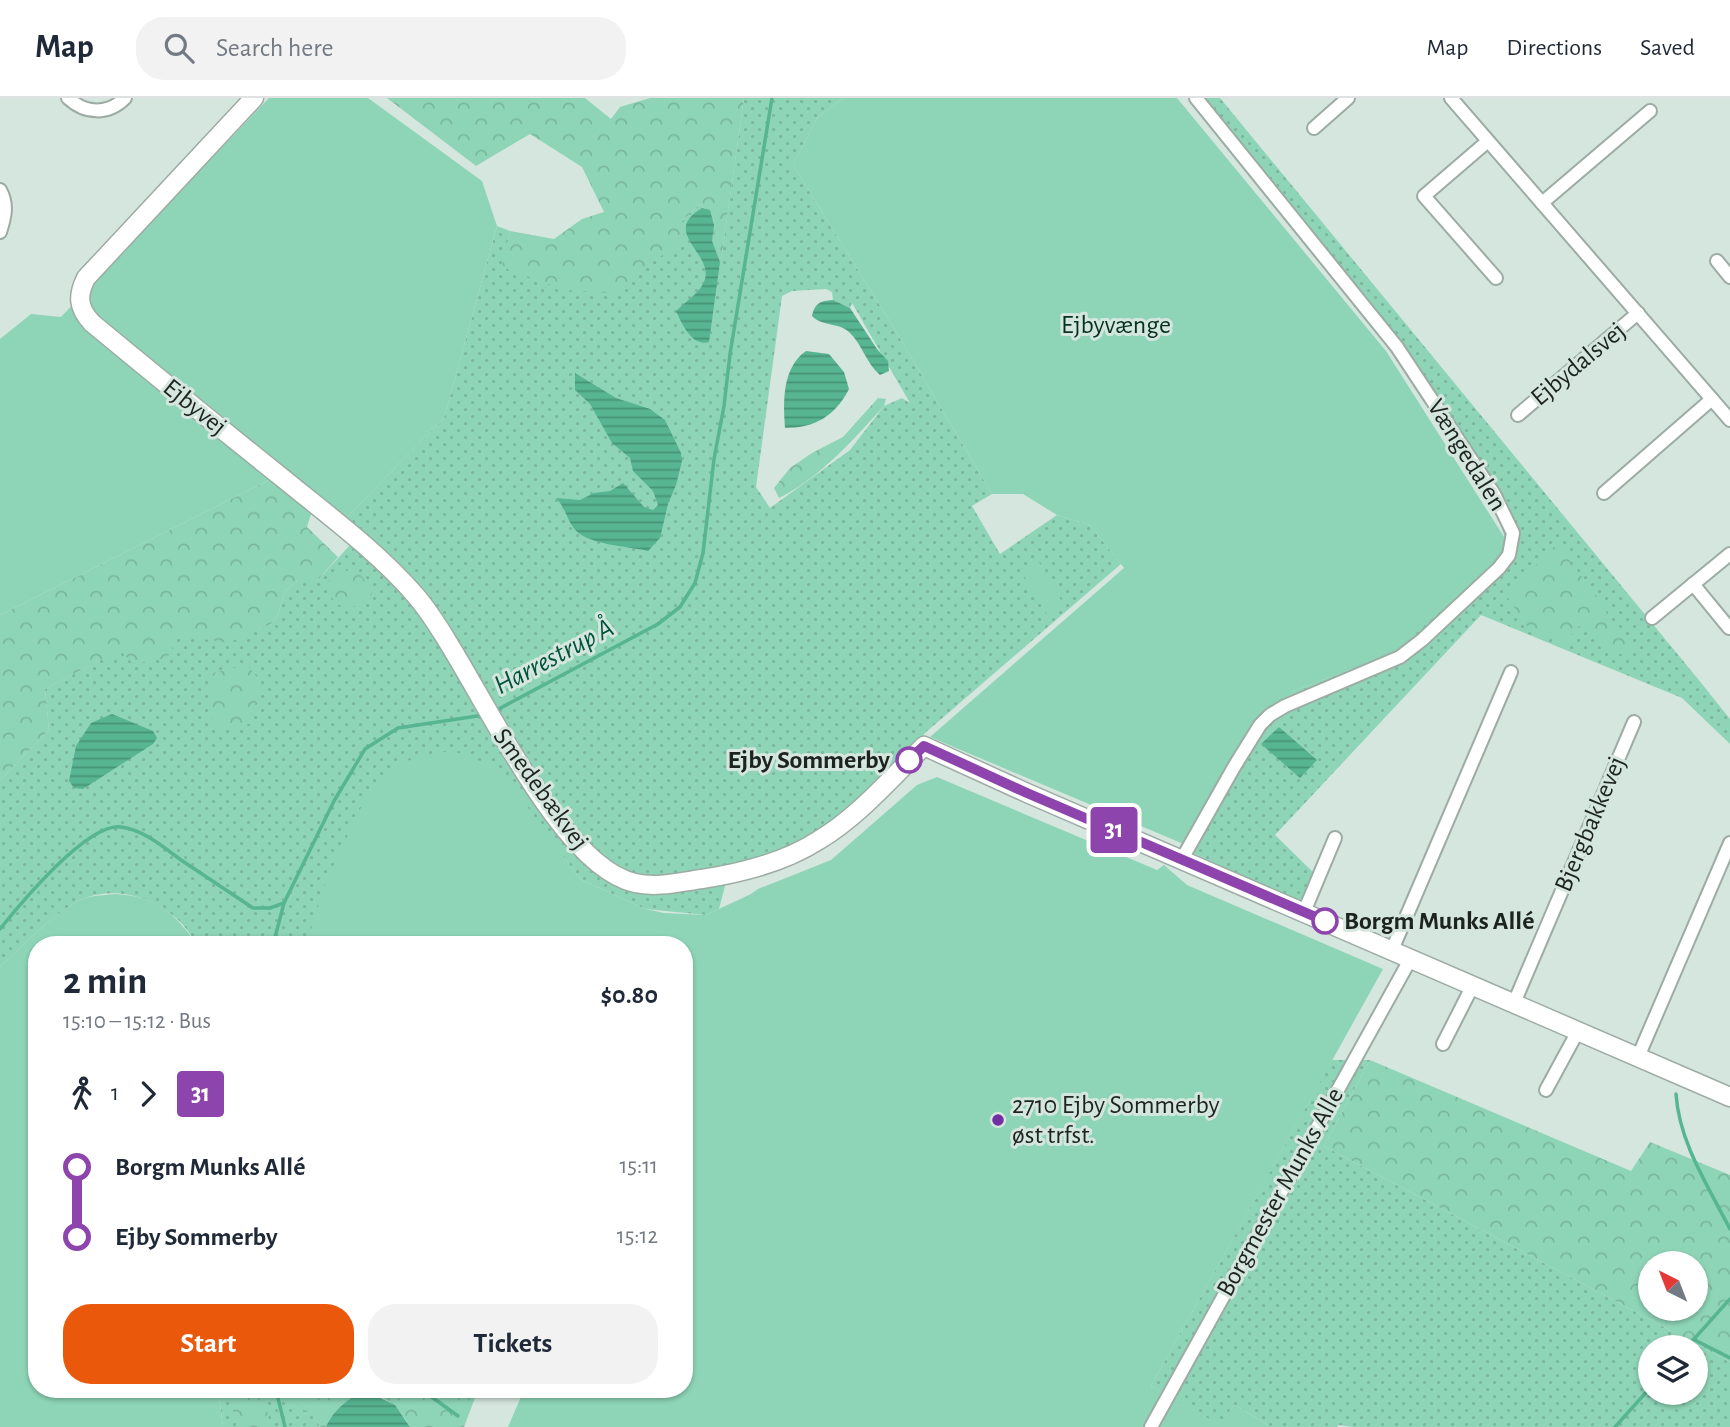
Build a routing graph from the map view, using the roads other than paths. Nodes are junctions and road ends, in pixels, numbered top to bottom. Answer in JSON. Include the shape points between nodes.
{"nodes":[{"id":1,"x":68,"y":98,"type":"edge"},
{"id":2,"x":125,"y":98,"type":"edge"},
{"id":3,"x":254,"y":98,"type":"edge"},
{"id":4,"x":1196,"y":98,"type":"edge"},
{"id":5,"x":1348,"y":98,"type":"edge"},
{"id":6,"x":1451,"y":98,"type":"edge"},
{"id":7,"x":1650,"y":111,"type":"dead end"},
{"id":8,"x":1314,"y":128,"type":"dead end"},
{"id":9,"x":1488,"y":141,"type":"junction"},
{"id":10,"x":0,"y":190,"type":"edge"},
{"id":11,"x":1542,"y":203,"type":"junction"},
{"id":12,"x":0,"y":232,"type":"edge"},
{"id":13,"x":1717,"y":261,"type":"dead end"},
{"id":14,"x":1730,"y":277,"type":"edge"},
{"id":15,"x":1496,"y":278,"type":"dead end"},
{"id":16,"x":1638,"y":313,"type":"junction"},
{"id":17,"x":1712,"y":399,"type":"junction"},
{"id":18,"x":1518,"y":415,"type":"dead end"},
{"id":19,"x":1730,"y":419,"type":"edge"},
{"id":20,"x":1604,"y":493,"type":"dead end"},
{"id":21,"x":1730,"y":554,"type":"edge"},
{"id":22,"x":1693,"y":584,"type":"junction"},
{"id":23,"x":1652,"y":618,"type":"dead end"},
{"id":24,"x":1729,"y":628,"type":"edge"},
{"id":25,"x":1511,"y":672,"type":"dead end"},
{"id":26,"x":489,"y":714,"type":"joint"},
{"id":27,"x":1634,"y":722,"type":"dead end"},
{"id":28,"x":1335,"y":838,"type":"dead end"},
{"id":29,"x":1730,"y":843,"type":"edge"},
{"id":30,"x":1182,"y":859,"type":"junction"},
{"id":31,"x":1304,"y":912,"type":"junction"},
{"id":32,"x":1392,"y":950,"type":"junction"},
{"id":33,"x":1411,"y":958,"type":"junction"},
{"id":34,"x":1473,"y":985,"type":"junction"},
{"id":35,"x":1514,"y":1003,"type":"junction"},
{"id":36,"x":1578,"y":1031,"type":"junction"},
{"id":37,"x":1443,"y":1044,"type":"dead end"},
{"id":38,"x":1638,"y":1057,"type":"junction"},
{"id":39,"x":1546,"y":1090,"type":"dead end"},
{"id":40,"x":1730,"y":1097,"type":"edge"},
{"id":41,"x":1151,"y":1427,"type":"edge"}],
"edges":[{"from":1,"to":2,"type":"street","via":[[85,110],[100,111]]},
{"from":3,"to":26,"type":"street","name":"Ejbyvej","via":[[86,278],[79,290],[79,304],[92,323],[392,572],[431,616]]},
{"from":4,"to":30,"type":"street","name":"Vængedalen","via":[[1397,347],[1494,494],[1513,533],[1509,555],[1499,568],[1400,657],[1285,706],[1260,725]]},
{"from":5,"to":8,"type":"street"},
{"from":6,"to":9,"type":"street","name":"Ejbydalsvej"},
{"from":7,"to":11,"type":"street"},
{"from":9,"to":11,"type":"street","name":"Ejbydalsvej"},
{"from":9,"to":15,"type":"street","via":[[1424,196]]},
{"from":10,"to":12,"type":"street","via":[[6,205]]},
{"from":11,"to":16,"type":"street","name":"Ejbydalsvej"},
{"from":13,"to":14,"type":"street"},
{"from":16,"to":17,"type":"street","name":"Ejbydalsvej"},
{"from":16,"to":18,"type":"street","name":"Ejbydalsvej"},
{"from":17,"to":19,"type":"street","name":"Ejbydalsvej"},
{"from":17,"to":20,"type":"street"},
{"from":21,"to":22,"type":"street"},
{"from":22,"to":23,"type":"street"},
{"from":22,"to":24,"type":"street"},
{"from":25,"to":32,"type":"street"},
{"from":26,"to":30,"type":"street","name":"Smedebækvej","via":[[565,828],[593,860],[613,875],[635,883],[662,885],[734,875],[819,841],[852,816],[924,746]]},
{"from":27,"to":35,"type":"street","name":"Bjergbakkevej"},
{"from":28,"to":31,"type":"street"},
{"from":29,"to":38,"type":"street"},
{"from":30,"to":31,"type":"street"},
{"from":31,"to":32,"type":"street"},
{"from":32,"to":33,"type":"street"},
{"from":33,"to":34,"type":"street"},
{"from":33,"to":41,"type":"street","name":"Borgmester Munks Alle"},
{"from":34,"to":35,"type":"street"},
{"from":34,"to":37,"type":"street"},
{"from":35,"to":36,"type":"street"},
{"from":36,"to":38,"type":"street"},
{"from":36,"to":39,"type":"street"},
{"from":38,"to":40,"type":"street"}]}
